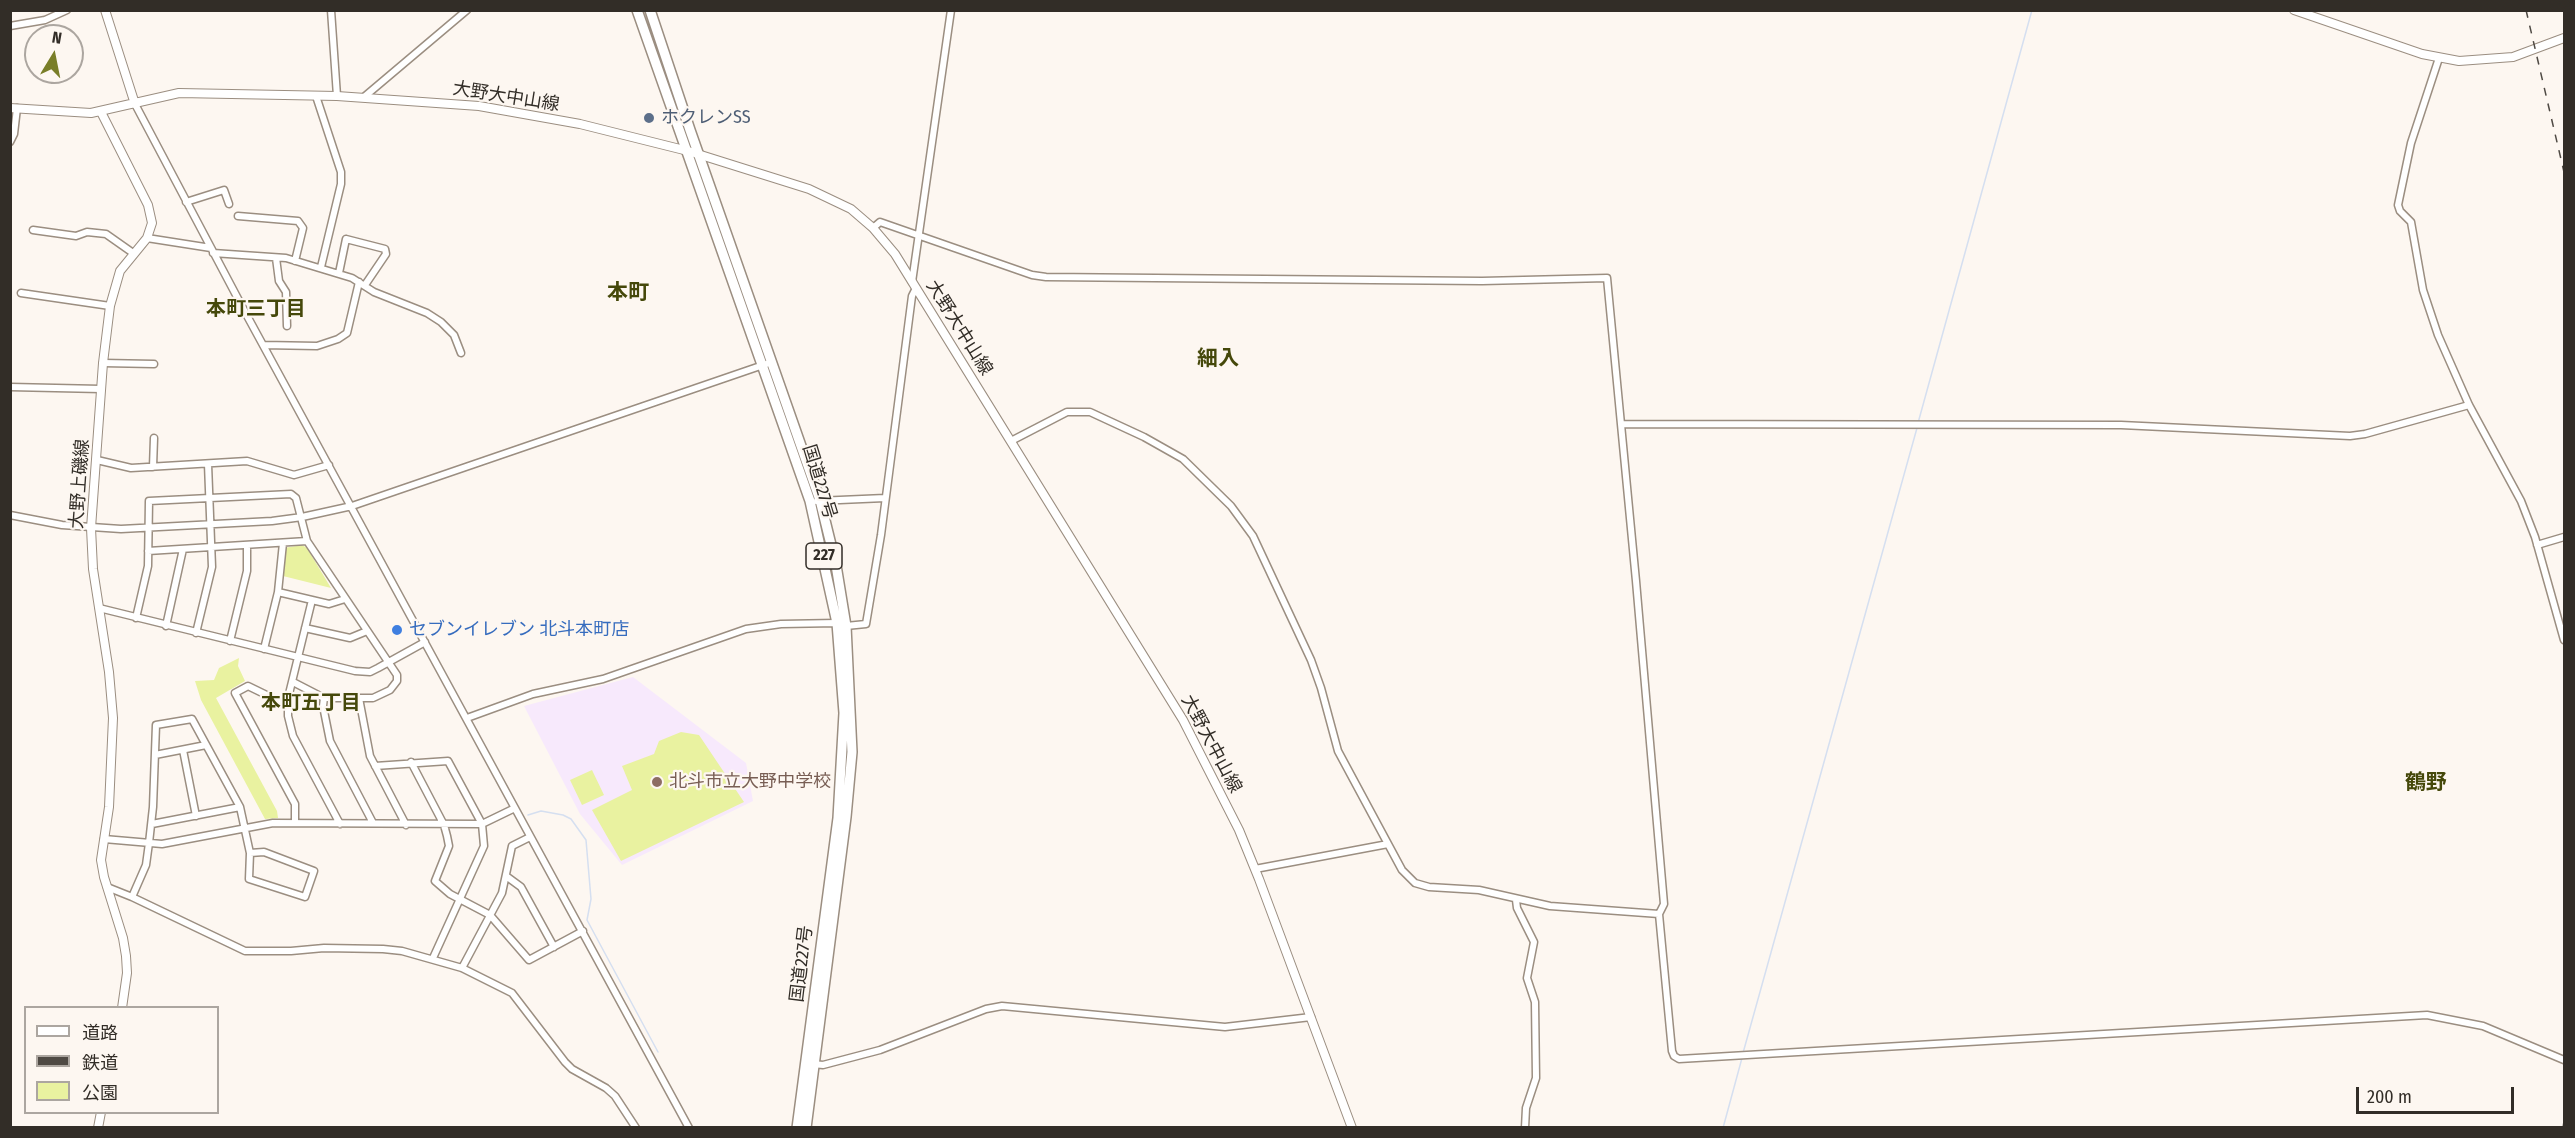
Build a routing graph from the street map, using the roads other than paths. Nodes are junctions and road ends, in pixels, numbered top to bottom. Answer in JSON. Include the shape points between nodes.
{"nodes":[{"id":1,"x":67,"y":10,"type":"edge"},
{"id":2,"x":105,"y":10,"type":"edge"},
{"id":3,"x":331,"y":10,"type":"edge"},
{"id":4,"x":467,"y":10,"type":"edge"},
{"id":5,"x":637,"y":10,"type":"edge"},
{"id":6,"x":650,"y":10,"type":"edge"},
{"id":7,"x":951,"y":10,"type":"edge"},
{"id":8,"x":2294,"y":10,"type":"edge"},
{"id":9,"x":10,"y":26,"type":"edge"},
{"id":10,"x":2563,"y":38,"type":"edge"},
{"id":11,"x":2439,"y":58,"type":"junction"},
{"id":12,"x":316,"y":96,"type":"junction"},
{"id":13,"x":337,"y":96,"type":"junction"},
{"id":14,"x":364,"y":97,"type":"junction"},
{"id":15,"x":135,"y":104,"type":"junction"},
{"id":16,"x":14,"y":108,"type":"edge"},
{"id":17,"x":102,"y":112,"type":"junction"},
{"id":18,"x":10,"y":142,"type":"edge"},
{"id":19,"x":688,"y":151,"type":"junction"},
{"id":20,"x":699,"y":154,"type":"junction"},
{"id":21,"x":186,"y":202,"type":"junction"},
{"id":22,"x":229,"y":204,"type":"dead end"},
{"id":23,"x":238,"y":216,"type":"dead end"},
{"id":24,"x":873,"y":228,"type":"junction"},
{"id":25,"x":33,"y":230,"type":"dead end"},
{"id":26,"x":920,"y":236,"type":"junction"},
{"id":27,"x":147,"y":238,"type":"junction"},
{"id":28,"x":212,"y":250,"type":"junction"},
{"id":29,"x":133,"y":253,"type":"junction"},
{"id":30,"x":276,"y":258,"type":"junction"},
{"id":31,"x":295,"y":261,"type":"junction"},
{"id":32,"x":321,"y":267,"type":"junction"},
{"id":33,"x":339,"y":273,"type":"junction"},
{"id":34,"x":362,"y":284,"type":"junction"},
{"id":35,"x":914,"y":285,"type":"junction"},
{"id":36,"x":21,"y":292,"type":"dead end"},
{"id":37,"x":110,"y":306,"type":"junction"},
{"id":38,"x":287,"y":326,"type":"dead end"},
{"id":39,"x":263,"y":345,"type":"junction"},
{"id":40,"x":461,"y":353,"type":"dead end"},
{"id":41,"x":103,"y":363,"type":"junction"},
{"id":42,"x":768,"y":363,"type":"junction"},
{"id":43,"x":154,"y":364,"type":"dead end"},
{"id":44,"x":10,"y":387,"type":"edge"},
{"id":45,"x":101,"y":389,"type":"junction"},
{"id":46,"x":2469,"y":405,"type":"junction"},
{"id":47,"x":1622,"y":424,"type":"junction"},
{"id":48,"x":154,"y":438,"type":"dead end"},
{"id":49,"x":1011,"y":441,"type":"junction"},
{"id":50,"x":97,"y":460,"type":"junction"},
{"id":51,"x":208,"y":464,"type":"junction"},
{"id":52,"x":329,"y":465,"type":"junction"},
{"id":53,"x":153,"y":467,"type":"junction"},
{"id":54,"x":209,"y":498,"type":"junction"},
{"id":55,"x":885,"y":498,"type":"junction"},
{"id":56,"x":815,"y":501,"type":"junction"},
{"id":57,"x":352,"y":506,"type":"junction"},
{"id":58,"x":10,"y":515,"type":"edge"},
{"id":59,"x":302,"y":517,"type":"junction"},
{"id":60,"x":211,"y":524,"type":"junction"},
{"id":61,"x":91,"y":528,"type":"junction"},
{"id":62,"x":149,"y":528,"type":"junction"},
{"id":63,"x":2565,"y":537,"type":"edge"},
{"id":64,"x":307,"y":541,"type":"junction"},
{"id":65,"x":283,"y":543,"type":"junction"},
{"id":66,"x":2537,"y":545,"type":"junction"},
{"id":67,"x":247,"y":546,"type":"junction"},
{"id":68,"x":212,"y":547,"type":"junction"},
{"id":69,"x":183,"y":549,"type":"junction"},
{"id":70,"x":148,"y":551,"type":"junction"},
{"id":71,"x":278,"y":592,"type":"junction"},
{"id":72,"x":345,"y":599,"type":"junction"},
{"id":73,"x":312,"y":600,"type":"junction"},
{"id":74,"x":99,"y":608,"type":"junction"},
{"id":75,"x":136,"y":618,"type":"junction"},
{"id":76,"x":842,"y":625,"type":"junction"},
{"id":77,"x":166,"y":626,"type":"junction"},
{"id":78,"x":305,"y":628,"type":"junction"},
{"id":79,"x":367,"y":631,"type":"junction"},
{"id":80,"x":196,"y":633,"type":"junction"},
{"id":81,"x":2565,"y":640,"type":"edge"},
{"id":82,"x":230,"y":641,"type":"junction"},
{"id":83,"x":425,"y":642,"type":"junction"},
{"id":84,"x":264,"y":649,"type":"junction"},
{"id":85,"x":298,"y":658,"type":"junction"},
{"id":86,"x":389,"y":663,"type":"junction"},
{"id":87,"x":293,"y":682,"type":"junction"},
{"id":88,"x":324,"y":698,"type":"junction"},
{"id":89,"x":359,"y":698,"type":"junction"},
{"id":90,"x":287,"y":705,"type":"junction"},
{"id":91,"x":467,"y":718,"type":"junction"},
{"id":92,"x":206,"y":745,"type":"junction"},
{"id":93,"x":183,"y":750,"type":"junction"},
{"id":94,"x":155,"y":755,"type":"junction"},
{"id":95,"x":411,"y":762,"type":"junction"},
{"id":96,"x":375,"y":766,"type":"junction"},
{"id":97,"x":240,"y":807,"type":"junction"},
{"id":98,"x":515,"y":808,"type":"junction"},
{"id":99,"x":196,"y":816,"type":"junction"},
{"id":100,"x":295,"y":823,"type":"junction"},
{"id":101,"x":373,"y":823,"type":"junction"},
{"id":102,"x":152,"y":824,"type":"junction"},
{"id":103,"x":340,"y":824,"type":"junction"},
{"id":104,"x":482,"y":824,"type":"junction"},
{"id":105,"x":406,"y":825,"type":"junction"},
{"id":106,"x":444,"y":825,"type":"junction"},
{"id":107,"x":245,"y":828,"type":"junction"},
{"id":108,"x":530,"y":837,"type":"junction"},
{"id":109,"x":104,"y":839,"type":"junction"},
{"id":110,"x":149,"y":843,"type":"junction"},
{"id":111,"x":1388,"y":844,"type":"junction"},
{"id":112,"x":250,"y":853,"type":"junction"},
{"id":113,"x":1255,"y":869,"type":"junction"},
{"id":114,"x":506,"y":876,"type":"junction"},
{"id":115,"x":107,"y":887,"type":"junction"},
{"id":116,"x":132,"y":897,"type":"junction"},
{"id":117,"x":461,"y":899,"type":"junction"},
{"id":118,"x":1516,"y":900,"type":"junction"},
{"id":119,"x":1659,"y":914,"type":"junction"},
{"id":120,"x":490,"y":915,"type":"junction"},
{"id":121,"x":583,"y":931,"type":"junction"},
{"id":122,"x":554,"y":947,"type":"junction"},
{"id":123,"x":433,"y":958,"type":"junction"},
{"id":124,"x":462,"y":968,"type":"junction"},
{"id":125,"x":122,"y":1006,"type":"edge"},
{"id":126,"x":1311,"y":1017,"type":"junction"},
{"id":127,"x":2565,"y":1060,"type":"edge"},
{"id":128,"x":810,"y":1064,"type":"junction"},
{"id":129,"x":636,"y":1128,"type":"edge"},
{"id":130,"x":689,"y":1128,"type":"edge"},
{"id":131,"x":797,"y":1128,"type":"edge"},
{"id":132,"x":806,"y":1128,"type":"edge"},
{"id":133,"x":1352,"y":1128,"type":"edge"},
{"id":134,"x":1525,"y":1128,"type":"edge"}],
"edges":[{"from":1,"to":9,"type":"street","via":[[45,20]]},
{"from":2,"to":15,"type":"main road"},
{"from":3,"to":13,"type":"street"},
{"from":4,"to":14,"type":"street"},
{"from":5,"to":19,"type":"highway","name":"国道227号","number":"227"},
{"from":6,"to":20,"type":"highway","name":"国道227号","number":"227"},
{"from":7,"to":26,"type":"street"},
{"from":8,"to":11,"type":"main road"},
{"from":10,"to":11,"type":"main road","via":[[2513,57],[2483,61]]},
{"from":11,"to":46,"type":"street","via":[[2411,143],[2398,205],[2412,227],[2427,306]]},
{"from":12,"to":13,"type":"main road","name":"大野大中山線"},
{"from":12,"to":15,"type":"main road","name":"大野大中山線","via":[[179,93]]},
{"from":12,"to":32,"type":"street","via":[[341,172]]},
{"from":13,"to":14,"type":"main road","name":"大野大中山線"},
{"from":14,"to":19,"type":"main road","name":"大野大中山線","via":[[516,112]]},
{"from":15,"to":17,"type":"main road"},
{"from":15,"to":21,"type":"street"},
{"from":16,"to":17,"type":"main road"},
{"from":16,"to":18,"type":"street","via":[[14,134]]},
{"from":17,"to":27,"type":"main road","via":[[148,205],[152,224]]},
{"from":19,"to":20,"type":"main road","name":"大野大中山線"},
{"from":19,"to":42,"type":"highway","name":"国道227号","number":"227"},
{"from":20,"to":24,"type":"main road","name":"大野大中山線","via":[[827,195]]},
{"from":20,"to":42,"type":"highway","name":"国道227号","number":"227"},
{"from":21,"to":22,"type":"street","via":[[224,190]]},
{"from":21,"to":28,"type":"street"},
{"from":23,"to":31,"type":"street","via":[[298,221],[303,228]]},
{"from":24,"to":26,"type":"street","via":[[880,222]]},
{"from":24,"to":35,"type":"main road","name":"大野大中山線"},
{"from":25,"to":29,"type":"street","via":[[76,236],[87,232],[106,234]]},
{"from":26,"to":35,"type":"street"},
{"from":26,"to":47,"type":"street","via":[[1046,277],[1482,281],[1607,278]]},
{"from":27,"to":28,"type":"street"},
{"from":27,"to":29,"type":"main road","name":"大野上磯線"},
{"from":28,"to":30,"type":"street"},
{"from":28,"to":39,"type":"street"},
{"from":29,"to":37,"type":"main road","name":"大野上磯線","via":[[117,278]]},
{"from":30,"to":31,"type":"street"},
{"from":30,"to":38,"type":"street","via":[[279,281],[286,292]]},
{"from":31,"to":32,"type":"street"},
{"from":32,"to":33,"type":"street"},
{"from":33,"to":34,"type":"street"},
{"from":33,"to":34,"type":"street","via":[[346,239],[385,249],[386,254]]},
{"from":34,"to":39,"type":"street","via":[[346,333],[338,339],[317,346]]},
{"from":34,"to":40,"type":"street","via":[[441,322],[454,335]]},
{"from":35,"to":49,"type":"main road","name":"大野大中山線"},
{"from":35,"to":55,"type":"street"},
{"from":36,"to":37,"type":"street"},
{"from":37,"to":41,"type":"main road","name":"大野上磯線"},
{"from":39,"to":52,"type":"street"},
{"from":41,"to":43,"type":"street"},
{"from":41,"to":45,"type":"main road","name":"大野上磯線"},
{"from":42,"to":56,"type":"highway","name":"国道227号","number":"227"},
{"from":42,"to":57,"type":"street"},
{"from":44,"to":45,"type":"street"},
{"from":45,"to":50,"type":"main road","name":"大野上磯線"},
{"from":46,"to":47,"type":"street","via":[[2350,436],[2121,425]]},
{"from":46,"to":66,"type":"street","via":[[2511,480]]},
{"from":47,"to":119,"type":"street","via":[[1664,904]]},
{"from":48,"to":53,"type":"street"},
{"from":49,"to":111,"type":"street","via":[[1067,412],[1090,412],[1176,454],[1231,506],[1253,536],[1311,660],[1338,751]]},
{"from":49,"to":113,"type":"main road","name":"大野大中山線","via":[[1183,720]]},
{"from":50,"to":53,"type":"street","via":[[131,468]]},
{"from":50,"to":61,"type":"main road","name":"大野上磯線"},
{"from":51,"to":52,"type":"street","via":[[247,461],[294,476]]},
{"from":51,"to":53,"type":"street"},
{"from":51,"to":54,"type":"street"},
{"from":52,"to":57,"type":"street"},
{"from":54,"to":59,"type":"street","via":[[291,494]]},
{"from":54,"to":60,"type":"street"},
{"from":54,"to":62,"type":"street","via":[[149,501]]},
{"from":55,"to":56,"type":"street"},
{"from":55,"to":76,"type":"street","via":[[866,624]]},
{"from":56,"to":76,"type":"highway","name":"国道227号","number":"227","via":[[837,565]]},
{"from":57,"to":59,"type":"street"},
{"from":57,"to":83,"type":"street"},
{"from":58,"to":61,"type":"street"},
{"from":59,"to":60,"type":"street"},
{"from":59,"to":64,"type":"street"},
{"from":60,"to":62,"type":"street"},
{"from":60,"to":68,"type":"street"},
{"from":61,"to":62,"type":"street"},
{"from":61,"to":74,"type":"main road","name":"大野上磯線"},
{"from":62,"to":70,"type":"street"},
{"from":63,"to":66,"type":"street"},
{"from":64,"to":65,"type":"street"},
{"from":64,"to":72,"type":"street"},
{"from":65,"to":67,"type":"street"},
{"from":65,"to":71,"type":"street"},
{"from":66,"to":81,"type":"street"},
{"from":67,"to":68,"type":"street"},
{"from":67,"to":82,"type":"street","via":[[247,571]]},
{"from":68,"to":69,"type":"street"},
{"from":68,"to":80,"type":"street","via":[[212,567]]},
{"from":69,"to":70,"type":"street"},
{"from":69,"to":77,"type":"street"},
{"from":70,"to":75,"type":"street"},
{"from":71,"to":73,"type":"street"},
{"from":71,"to":84,"type":"street"},
{"from":72,"to":73,"type":"street","via":[[329,604]]},
{"from":72,"to":79,"type":"street"},
{"from":73,"to":78,"type":"street"},
{"from":74,"to":75,"type":"street"},
{"from":74,"to":109,"type":"main road","name":"大野上磯線","via":[[113,718]]},
{"from":75,"to":77,"type":"street"},
{"from":76,"to":91,"type":"street","via":[[781,624],[746,629],[619,674],[532,694]]},
{"from":76,"to":128,"type":"highway","name":"国道227号","number":"227","via":[[852,752]]},
{"from":77,"to":80,"type":"street"},
{"from":78,"to":79,"type":"street","via":[[350,638]]},
{"from":78,"to":85,"type":"street"},
{"from":79,"to":86,"type":"street"},
{"from":80,"to":82,"type":"street"},
{"from":82,"to":84,"type":"street"},
{"from":83,"to":86,"type":"street"},
{"from":83,"to":91,"type":"street"},
{"from":84,"to":85,"type":"street"},
{"from":85,"to":86,"type":"street","via":[[363,672]]},
{"from":85,"to":87,"type":"street"},
{"from":86,"to":89,"type":"street","via":[[397,675],[390,690],[374,698]]},
{"from":87,"to":88,"type":"street"},
{"from":87,"to":90,"type":"street"},
{"from":88,"to":89,"type":"street"},
{"from":88,"to":101,"type":"street","via":[[330,741]]},
{"from":89,"to":96,"type":"street"},
{"from":90,"to":100,"type":"street","via":[[248,686],[235,693],[295,804]]},
{"from":90,"to":103,"type":"street","via":[[293,736]]},
{"from":91,"to":98,"type":"street"},
{"from":92,"to":93,"type":"street"},
{"from":92,"to":94,"type":"street","via":[[192,719],[156,724]]},
{"from":92,"to":97,"type":"street"},
{"from":93,"to":94,"type":"street"},
{"from":93,"to":99,"type":"street"},
{"from":94,"to":102,"type":"street"},
{"from":95,"to":96,"type":"street"},
{"from":95,"to":104,"type":"street","via":[[448,761]]},
{"from":95,"to":106,"type":"street"},
{"from":96,"to":105,"type":"street"},
{"from":97,"to":99,"type":"street"},
{"from":97,"to":107,"type":"street"},
{"from":98,"to":104,"type":"street"},
{"from":98,"to":108,"type":"street"},
{"from":99,"to":102,"type":"street"},
{"from":100,"to":103,"type":"street"},
{"from":100,"to":107,"type":"street"},
{"from":101,"to":103,"type":"street"},
{"from":101,"to":105,"type":"street"},
{"from":102,"to":110,"type":"street"},
{"from":104,"to":106,"type":"street"},
{"from":104,"to":117,"type":"street","via":[[484,846]]},
{"from":105,"to":106,"type":"street"},
{"from":106,"to":117,"type":"street","via":[[449,846],[435,881]]},
{"from":107,"to":110,"type":"street","via":[[179,842]]},
{"from":107,"to":112,"type":"street"},
{"from":108,"to":114,"type":"street","via":[[512,846]]},
{"from":108,"to":121,"type":"street"},
{"from":109,"to":110,"type":"street"},
{"from":109,"to":115,"type":"main road","name":"大野上磯線","via":[[101,860]]},
{"from":110,"to":116,"type":"street","via":[[146,865]]},
{"from":111,"to":113,"type":"street"},
{"from":111,"to":118,"type":"street","via":[[1402,870],[1415,883],[1479,890]]},
{"from":112,"to":112,"type":"street","via":[[249,879],[305,897],[314,871],[264,852]]},
{"from":113,"to":126,"type":"main road","name":"大野大中山線"},
{"from":114,"to":120,"type":"street"},
{"from":114,"to":122,"type":"street","via":[[521,887]]},
{"from":115,"to":116,"type":"street"},
{"from":115,"to":125,"type":"main road","name":"大野上磯線","via":[[126,957]]},
{"from":116,"to":123,"type":"street","via":[[245,951],[383,949]]},
{"from":117,"to":120,"type":"street"},
{"from":117,"to":123,"type":"street"},
{"from":118,"to":119,"type":"street"},
{"from":118,"to":134,"type":"street","via":[[1534,942],[1527,978],[1535,1002],[1536,1078],[1526,1107]]},
{"from":119,"to":127,"type":"street","via":[[1674,1056],[1686,1060],[2427,1015],[2483,1026]]},
{"from":120,"to":122,"type":"street","via":[[528,960]]},
{"from":120,"to":124,"type":"street"},
{"from":121,"to":122,"type":"street"},
{"from":121,"to":130,"type":"street"},
{"from":123,"to":124,"type":"street"},
{"from":124,"to":129,"type":"street","via":[[512,993],[572,1070],[615,1096]]},
{"from":126,"to":128,"type":"street","via":[[1225,1028],[1002,1006],[880,1050],[823,1065]]},
{"from":126,"to":133,"type":"main road","name":"大野大中山線"},
{"from":128,"to":131,"type":"highway","name":"国道227号","number":"227"},
{"from":128,"to":132,"type":"highway","name":"国道227号","number":"227"}]}
